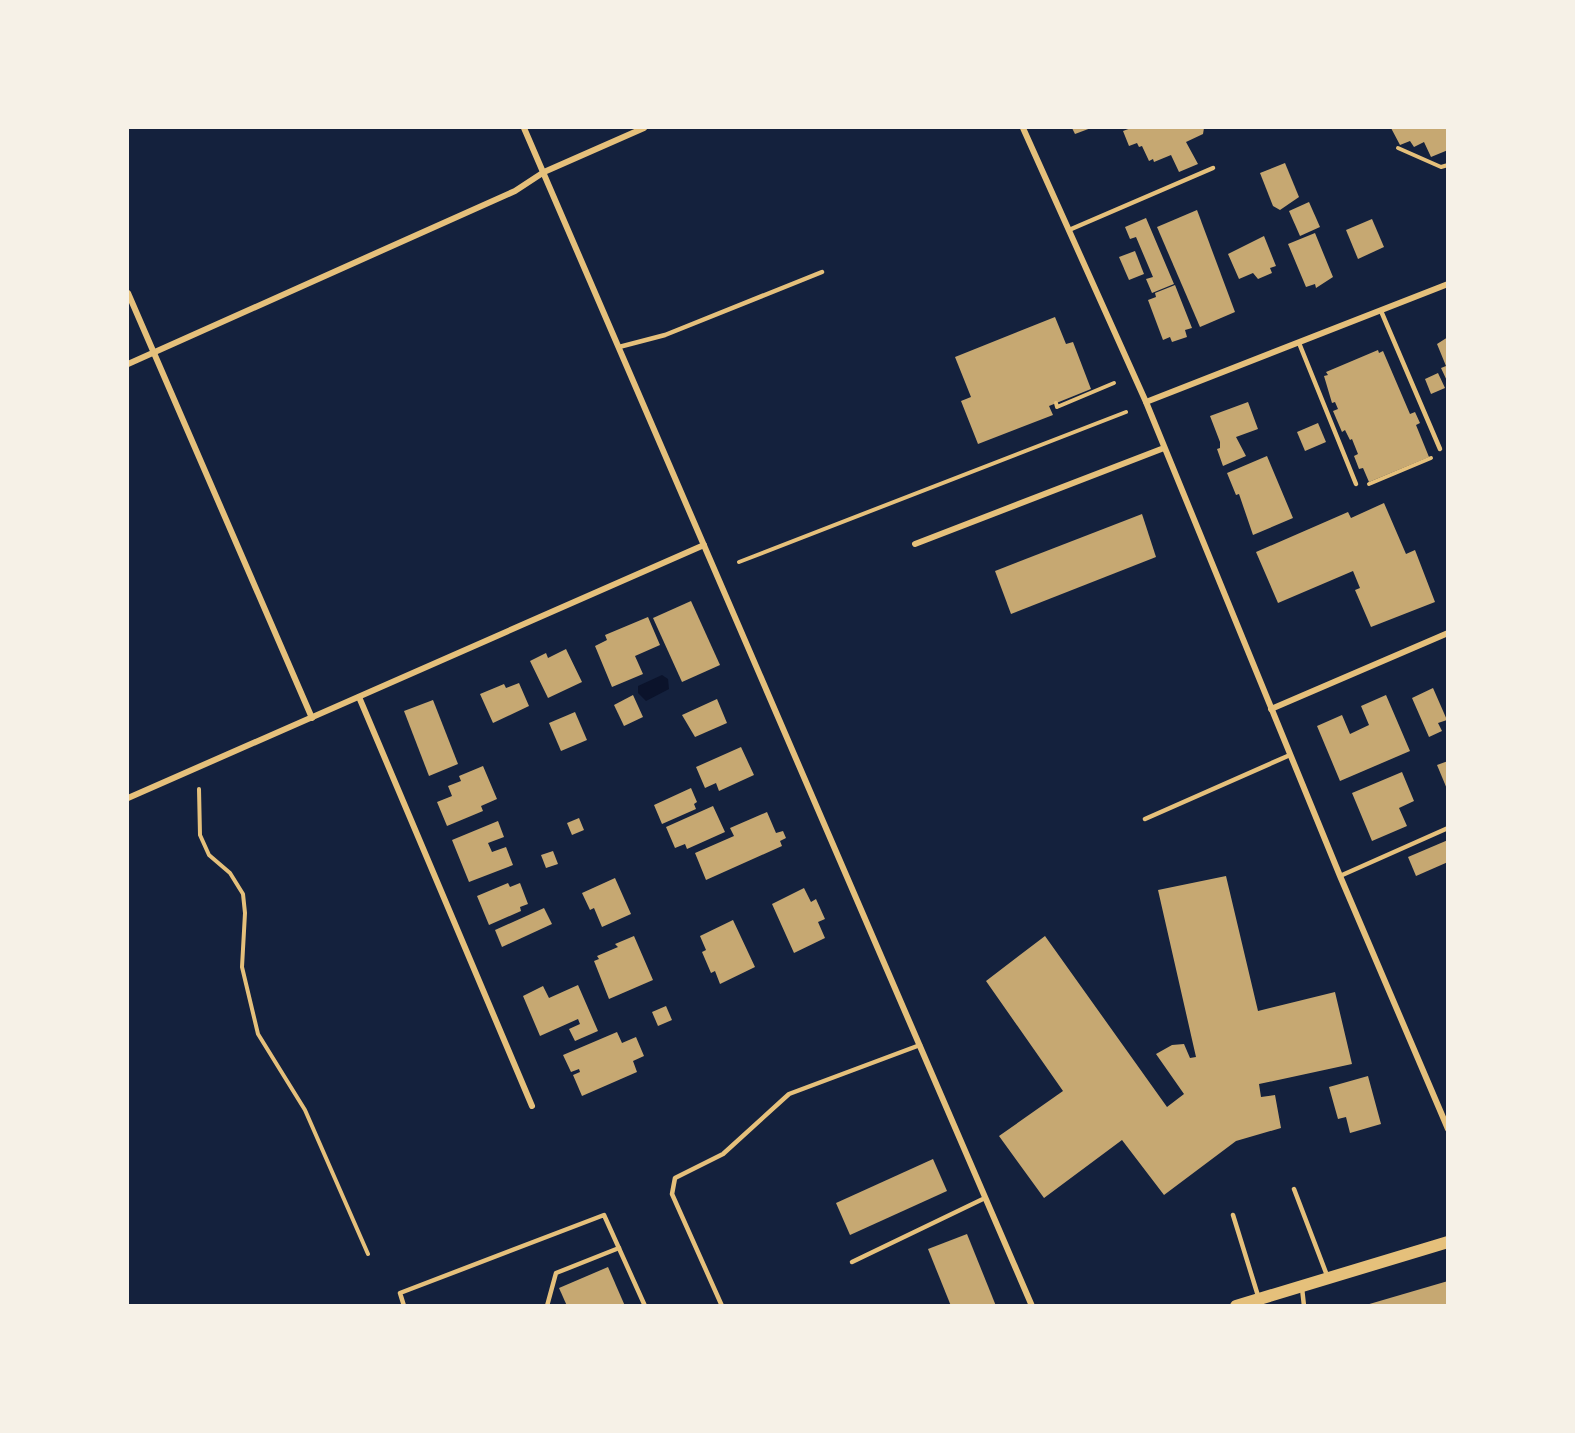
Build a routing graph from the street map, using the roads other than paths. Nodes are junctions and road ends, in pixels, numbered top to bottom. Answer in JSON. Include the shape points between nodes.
{"nodes":[{"id":1,"x":524,"y":128,"type":"edge"},
{"id":2,"x":644,"y":128,"type":"edge"},
{"id":3,"x":1023,"y":128,"type":"edge"},
{"id":4,"x":1213,"y":168,"type":"dead end"},
{"id":5,"x":544,"y":172,"type":"junction"},
{"id":6,"x":1069,"y":230,"type":"junction"},
{"id":7,"x":822,"y":272,"type":"dead end"},
{"id":8,"x":1448,"y":284,"type":"edge"},
{"id":9,"x":128,"y":293,"type":"edge"},
{"id":10,"x":1381,"y":311,"type":"junction"},
{"id":11,"x":1299,"y":343,"type":"junction"},
{"id":12,"x":619,"y":347,"type":"junction"},
{"id":13,"x":153,"y":353,"type":"junction"},
{"id":14,"x":128,"y":364,"type":"edge"},
{"id":15,"x":1146,"y":402,"type":"junction"},
{"id":16,"x":1164,"y":448,"type":"junction"},
{"id":17,"x":1440,"y":449,"type":"road end"},
{"id":18,"x":1356,"y":484,"type":"road end"},
{"id":19,"x":915,"y":544,"type":"dead end"},
{"id":20,"x":705,"y":546,"type":"junction"},
{"id":21,"x":1448,"y":633,"type":"edge"},
{"id":22,"x":359,"y":697,"type":"junction"},
{"id":23,"x":1271,"y":709,"type":"junction"},
{"id":24,"x":312,"y":718,"type":"junction"},
{"id":25,"x":1290,"y":756,"type":"junction"},
{"id":26,"x":128,"y":798,"type":"edge"},
{"id":27,"x":1145,"y":819,"type":"dead end"},
{"id":28,"x":1448,"y":828,"type":"edge"},
{"id":29,"x":1340,"y":876,"type":"junction"},
{"id":30,"x":920,"y":1045,"type":"junction"},
{"id":31,"x":532,"y":1106,"type":"dead end"},
{"id":32,"x":1448,"y":1130,"type":"edge"},
{"id":33,"x":1294,"y":1189,"type":"dead end"},
{"id":34,"x":985,"y":1198,"type":"junction"},
{"id":35,"x":1233,"y":1215,"type":"dead end"},
{"id":36,"x":1448,"y":1242,"type":"edge"},
{"id":37,"x":619,"y":1248,"type":"junction"},
{"id":38,"x":852,"y":1262,"type":"dead end"},
{"id":39,"x":1328,"y":1278,"type":"junction"},
{"id":40,"x":1302,"y":1286,"type":"junction"},
{"id":41,"x":1259,"y":1299,"type":"junction"},
{"id":42,"x":404,"y":1305,"type":"edge"},
{"id":43,"x":547,"y":1305,"type":"edge"},
{"id":44,"x":645,"y":1305,"type":"edge"},
{"id":45,"x":722,"y":1305,"type":"edge"},
{"id":46,"x":1032,"y":1305,"type":"edge"},
{"id":47,"x":1236,"y":1305,"type":"edge"},
{"id":48,"x":1304,"y":1305,"type":"edge"}],
"edges":[{"from":1,"to":5,"type":"street"},
{"from":2,"to":5,"type":"street"},
{"from":3,"to":6,"type":"street"},
{"from":4,"to":6,"type":"lane"},
{"from":5,"to":12,"type":"street"},
{"from":5,"to":13,"type":"street","via":[[515,191]]},
{"from":6,"to":15,"type":"street"},
{"from":7,"to":12,"type":"lane","via":[[665,335]]},
{"from":8,"to":10,"type":"street"},
{"from":9,"to":13,"type":"street"},
{"from":10,"to":11,"type":"street"},
{"from":10,"to":17,"type":"lane"},
{"from":11,"to":15,"type":"street"},
{"from":11,"to":18,"type":"lane"},
{"from":12,"to":20,"type":"street"},
{"from":13,"to":14,"type":"street"},
{"from":13,"to":24,"type":"street"},
{"from":15,"to":16,"type":"street"},
{"from":16,"to":19,"type":"street"},
{"from":16,"to":23,"type":"street"},
{"from":20,"to":22,"type":"street"},
{"from":20,"to":30,"type":"street"},
{"from":21,"to":23,"type":"street"},
{"from":22,"to":24,"type":"street"},
{"from":22,"to":31,"type":"street"},
{"from":23,"to":25,"type":"street"},
{"from":24,"to":26,"type":"street"},
{"from":25,"to":27,"type":"lane"},
{"from":25,"to":29,"type":"street"},
{"from":28,"to":29,"type":"lane"},
{"from":29,"to":32,"type":"street"},
{"from":30,"to":34,"type":"street"},
{"from":30,"to":45,"type":"lane","via":[[789,1094],[723,1154],[675,1178],[672,1194]]},
{"from":33,"to":39,"type":"lane"},
{"from":34,"to":38,"type":"lane"},
{"from":34,"to":46,"type":"street"},
{"from":35,"to":41,"type":"lane"},
{"from":36,"to":39,"type":"main road"},
{"from":37,"to":42,"type":"lane","via":[[604,1215],[400,1293]]},
{"from":37,"to":43,"type":"lane","via":[[556,1273]]},
{"from":37,"to":44,"type":"lane"},
{"from":39,"to":40,"type":"main road"},
{"from":40,"to":41,"type":"main road"},
{"from":40,"to":48,"type":"lane"},
{"from":41,"to":47,"type":"main road"}]}
